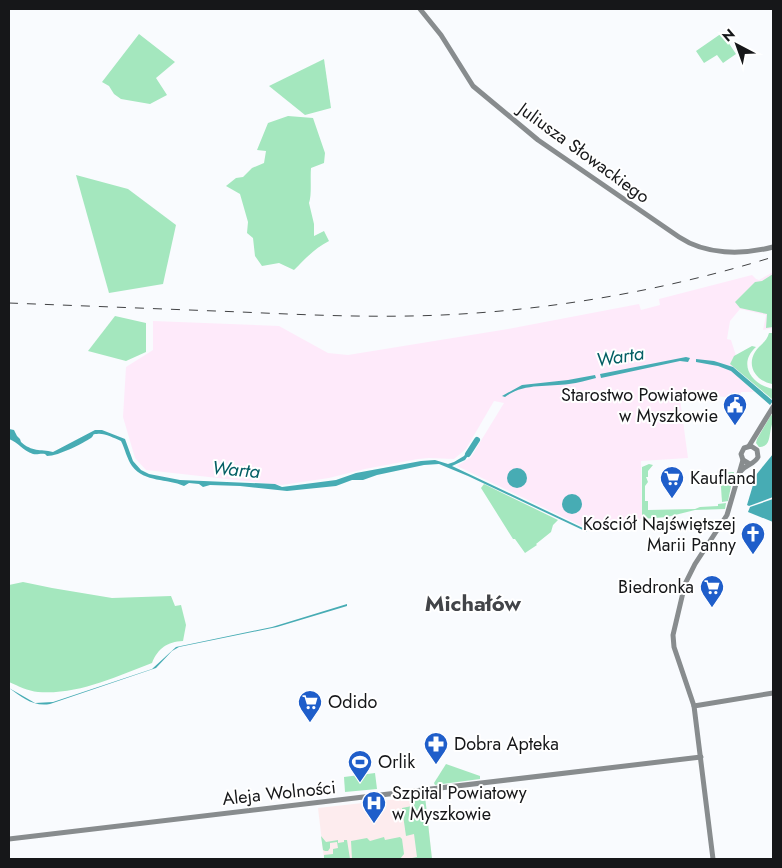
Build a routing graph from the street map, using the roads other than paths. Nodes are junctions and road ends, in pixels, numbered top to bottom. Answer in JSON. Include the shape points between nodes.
{"nodes":[{"id":1,"x":420,"y":9,"type":"edge"},
{"id":2,"x":773,"y":247,"type":"edge"},
{"id":3,"x":772,"y":408,"type":"edge"},
{"id":4,"x":752,"y":447,"type":"junction"},
{"id":5,"x":743,"y":460,"type":"junction"},
{"id":6,"x":748,"y":464,"type":"junction"},
{"id":7,"x":738,"y":477,"type":"junction"},
{"id":8,"x":773,"y":693,"type":"edge"},
{"id":9,"x":694,"y":706,"type":"junction"},
{"id":10,"x":701,"y":757,"type":"junction"},
{"id":11,"x":9,"y":839,"type":"edge"},
{"id":12,"x":714,"y":859,"type":"edge"}],
"edges":[{"from":1,"to":2,"type":"street","name":"Juliusza Słowackiego","via":[[441,35],[473,86],[533,136],[679,237],[694,246],[716,251],[755,251]]},
{"from":3,"to":4,"type":"street"},
{"from":4,"to":5,"type":"street","via":[[745,447],[741,452]]},
{"from":4,"to":6,"type":"street","via":[[758,452],[758,457]]},
{"from":5,"to":6,"type":"street"},
{"from":5,"to":7,"type":"street"},
{"from":6,"to":7,"type":"street"},
{"from":7,"to":9,"type":"street","via":[[727,514],[685,584],[674,627],[675,648]]},
{"from":8,"to":9,"type":"street"},
{"from":9,"to":10,"type":"street"},
{"from":10,"to":11,"type":"street","name":"Aleja Wolności"},
{"from":10,"to":12,"type":"street"}]}
